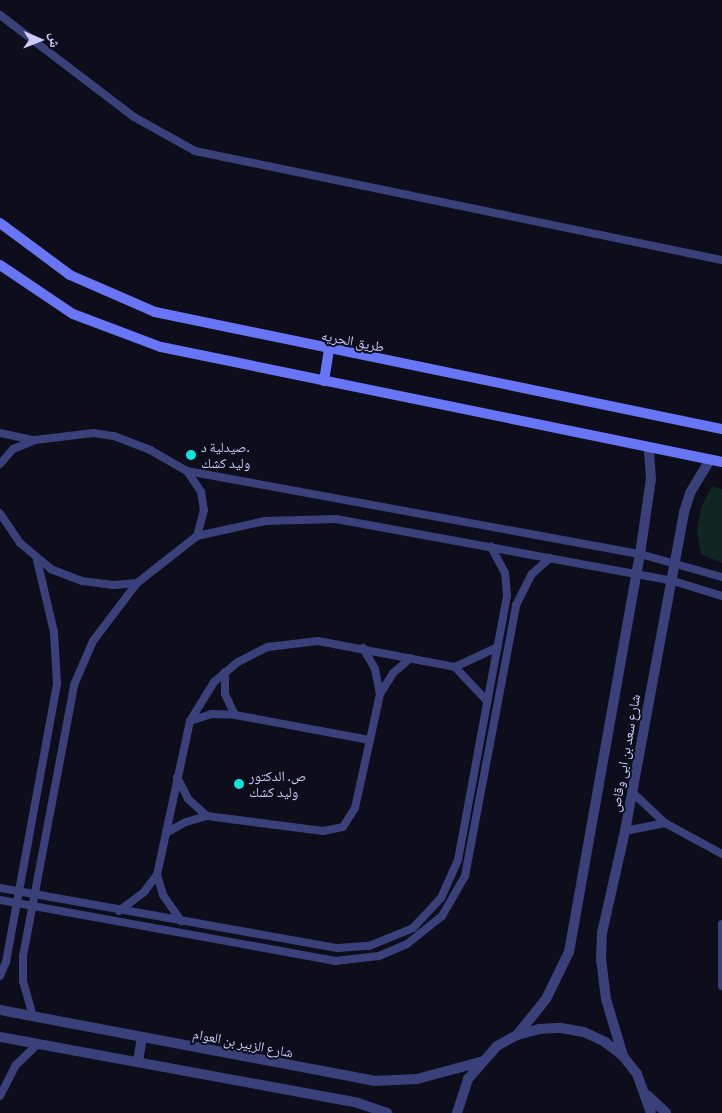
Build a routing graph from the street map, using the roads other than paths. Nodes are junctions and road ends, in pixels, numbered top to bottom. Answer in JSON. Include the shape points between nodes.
{"nodes":[{"id":1,"x":0,"y":15,"type":"edge"},
{"id":2,"x":0,"y":223,"type":"edge"},
{"id":3,"x":722,"y":260,"type":"edge"},
{"id":4,"x":0,"y":265,"type":"edge"},
{"id":5,"x":329,"y":350,"type":"junction"},
{"id":6,"x":324,"y":381,"type":"junction"},
{"id":7,"x":722,"y":429,"type":"edge"},
{"id":8,"x":0,"y":433,"type":"edge"},
{"id":9,"x":35,"y":440,"type":"junction"},
{"id":10,"x":649,"y":449,"type":"junction"},
{"id":11,"x":710,"y":460,"type":"junction"},
{"id":12,"x":722,"y":462,"type":"edge"},
{"id":13,"x":0,"y":464,"type":"edge"},
{"id":14,"x":187,"y":471,"type":"junction"},
{"id":15,"x":0,"y":513,"type":"edge"},
{"id":16,"x":197,"y":536,"type":"junction"},
{"id":17,"x":491,"y":548,"type":"junction"},
{"id":18,"x":640,"y":554,"type":"junction"},
{"id":19,"x":550,"y":558,"type":"junction"},
{"id":20,"x":37,"y":560,"type":"junction"},
{"id":21,"x":673,"y":562,"type":"junction"},
{"id":22,"x":637,"y":574,"type":"junction"},
{"id":23,"x":722,"y":577,"type":"edge"},
{"id":24,"x":670,"y":580,"type":"junction"},
{"id":25,"x":137,"y":583,"type":"junction"},
{"id":26,"x":722,"y":596,"type":"edge"},
{"id":27,"x":498,"y":647,"type":"junction"},
{"id":28,"x":363,"y":648,"type":"junction"},
{"id":29,"x":411,"y":658,"type":"junction"},
{"id":30,"x":454,"y":667,"type":"junction"},
{"id":31,"x":225,"y":672,"type":"junction"},
{"id":32,"x":380,"y":694,"type":"junction"},
{"id":33,"x":487,"y":700,"type":"junction"},
{"id":34,"x":234,"y":715,"type":"junction"},
{"id":35,"x":190,"y":721,"type":"junction"},
{"id":36,"x":370,"y":740,"type":"junction"},
{"id":37,"x":479,"y":744,"type":"junction"},
{"id":38,"x":491,"y":746,"type":"junction"},
{"id":39,"x":176,"y":776,"type":"junction"},
{"id":40,"x":632,"y":792,"type":"junction"},
{"id":41,"x":207,"y":816,"type":"junction"},
{"id":42,"x":665,"y":824,"type":"junction"},
{"id":43,"x":624,"y":831,"type":"junction"},
{"id":44,"x":166,"y":833,"type":"junction"},
{"id":45,"x":722,"y":854,"type":"edge"},
{"id":46,"x":157,"y":875,"type":"junction"},
{"id":47,"x":0,"y":888,"type":"edge"},
{"id":48,"x":19,"y":892,"type":"junction"},
{"id":49,"x":35,"y":895,"type":"junction"},
{"id":50,"x":0,"y":900,"type":"edge"},
{"id":51,"x":16,"y":903,"type":"junction"},
{"id":52,"x":33,"y":906,"type":"junction"},
{"id":53,"x":119,"y":911,"type":"junction"},
{"id":54,"x":181,"y":921,"type":"junction"},
{"id":55,"x":722,"y":924,"type":"edge"},
{"id":56,"x":0,"y":976,"type":"edge"},
{"id":57,"x":722,"y":986,"type":"edge"},
{"id":58,"x":0,"y":1010,"type":"edge"},
{"id":59,"x":33,"y":1016,"type":"junction"},
{"id":60,"x":516,"y":1035,"type":"junction"},
{"id":61,"x":0,"y":1037,"type":"edge"},
{"id":62,"x":142,"y":1038,"type":"junction"},
{"id":63,"x":38,"y":1044,"type":"junction"},
{"id":64,"x":623,"y":1056,"type":"junction"},
{"id":65,"x":138,"y":1062,"type":"junction"},
{"id":66,"x":480,"y":1062,"type":"junction"},
{"id":67,"x":647,"y":1095,"type":"junction"},
{"id":68,"x":0,"y":1096,"type":"edge"},
{"id":69,"x":387,"y":1113,"type":"edge"},
{"id":70,"x":457,"y":1113,"type":"edge"},
{"id":71,"x":651,"y":1113,"type":"edge"},
{"id":72,"x":666,"y":1113,"type":"edge"}],
"edges":[{"from":1,"to":3,"type":"street","via":[[134,117],[195,151]]},
{"from":2,"to":5,"type":"main road","name":"طريق الحريه","via":[[70,275],[126,302],[191,321]]},
{"from":4,"to":6,"type":"main road","via":[[54,304],[103,328],[160,347]]},
{"from":5,"to":6,"type":"main road"},
{"from":5,"to":7,"type":"main road","name":"طريق الحريه"},
{"from":6,"to":10,"type":"main road"},
{"from":8,"to":9,"type":"street"},
{"from":9,"to":13,"type":"street","via":[[13,449]]},
{"from":9,"to":14,"type":"street","via":[[94,433],[114,436],[150,450]]},
{"from":10,"to":11,"type":"main road"},
{"from":10,"to":18,"type":"street","name":"شارع سعد بن ابى وقاص","via":[[651,479]]},
{"from":11,"to":12,"type":"main road"},
{"from":11,"to":21,"type":"street","name":"شارع سعد بن ابى وقاص","via":[[690,493]]},
{"from":14,"to":16,"type":"street","via":[[197,484],[203,501],[203,519]]},
{"from":14,"to":18,"type":"street"},
{"from":15,"to":20,"type":"street","via":[[20,543]]},
{"from":16,"to":17,"type":"street","via":[[258,522],[311,518]]},
{"from":16,"to":25,"type":"street"},
{"from":17,"to":19,"type":"street"},
{"from":17,"to":27,"type":"street","via":[[502,563],[507,583]]},
{"from":18,"to":21,"type":"street"},
{"from":18,"to":22,"type":"street","name":"شارع سعد بن ابى وقاص"},
{"from":19,"to":22,"type":"street"},
{"from":19,"to":38,"type":"street","via":[[532,574],[516,605]]},
{"from":20,"to":25,"type":"street","via":[[82,581],[114,585]]},
{"from":20,"to":48,"type":"street","via":[[54,632],[57,683]]},
{"from":21,"to":23,"type":"street"},
{"from":21,"to":24,"type":"street","name":"شارع سعد بن ابى وقاص"},
{"from":22,"to":24,"type":"street"},
{"from":22,"to":60,"type":"street","name":"شارع سعد بن ابى وقاص","via":[[569,952],[546,999]]},
{"from":24,"to":26,"type":"street"},
{"from":24,"to":40,"type":"street","name":"شارع سعد بن ابى وقاص"},
{"from":25,"to":49,"type":"street","via":[[93,641],[74,685]]},
{"from":27,"to":30,"type":"street"},
{"from":27,"to":33,"type":"street"},
{"from":28,"to":29,"type":"street"},
{"from":28,"to":31,"type":"street","via":[[318,641],[285,643],[253,653]]},
{"from":28,"to":32,"type":"street","via":[[375,670]]},
{"from":29,"to":30,"type":"street"},
{"from":29,"to":32,"type":"street","via":[[393,673]]},
{"from":30,"to":33,"type":"street"},
{"from":31,"to":34,"type":"street","via":[[225,694]]},
{"from":31,"to":35,"type":"street","via":[[205,694]]},
{"from":32,"to":36,"type":"street"},
{"from":33,"to":37,"type":"street"},
{"from":34,"to":35,"type":"street","via":[[212,714]]},
{"from":34,"to":36,"type":"street"},
{"from":35,"to":39,"type":"street"},
{"from":36,"to":41,"type":"street","via":[[355,808],[343,827],[323,831]]},
{"from":37,"to":38,"type":"street"},
{"from":37,"to":54,"type":"street","via":[[454,873],[433,909],[399,936],[369,946],[338,948]]},
{"from":38,"to":52,"type":"street","via":[[471,854],[459,890],[432,927],[407,944],[380,956],[334,961]]},
{"from":39,"to":41,"type":"street","via":[[188,799]]},
{"from":39,"to":44,"type":"street"},
{"from":40,"to":42,"type":"street"},
{"from":40,"to":43,"type":"street","name":"شارع سعد بن ابى وقاص"},
{"from":41,"to":44,"type":"street","via":[[186,822]]},
{"from":42,"to":43,"type":"street"},
{"from":42,"to":45,"type":"street"},
{"from":43,"to":64,"type":"street","name":"شارع سعد بن ابى وقاص","via":[[602,933],[601,960],[606,999]]},
{"from":44,"to":46,"type":"street"},
{"from":46,"to":53,"type":"street","via":[[144,892]]},
{"from":46,"to":54,"type":"street","via":[[163,895]]},
{"from":47,"to":48,"type":"street"},
{"from":48,"to":49,"type":"street"},
{"from":48,"to":51,"type":"street"},
{"from":49,"to":52,"type":"street"},
{"from":49,"to":53,"type":"street"},
{"from":50,"to":51,"type":"street"},
{"from":51,"to":52,"type":"street"},
{"from":51,"to":56,"type":"street"},
{"from":52,"to":59,"type":"street","via":[[22,968],[25,993]]},
{"from":53,"to":54,"type":"street"},
{"from":55,"to":57,"type":"street"},
{"from":58,"to":59,"type":"street","name":"شارع الزبير بن العوام"},
{"from":59,"to":62,"type":"street","name":"شارع الزبير بن العوام"},
{"from":60,"to":64,"type":"street","via":[[538,1029],[576,1031],[605,1042]]},
{"from":60,"to":66,"type":"street","via":[[497,1046]]},
{"from":61,"to":63,"type":"street"},
{"from":62,"to":65,"type":"street"},
{"from":62,"to":66,"type":"street","name":"شارع الزبير بن العوام","via":[[374,1081],[417,1079]]},
{"from":63,"to":65,"type":"street"},
{"from":63,"to":68,"type":"street","via":[[16,1065]]},
{"from":64,"to":67,"type":"street"},
{"from":65,"to":69,"type":"street","via":[[358,1103]]},
{"from":66,"to":70,"type":"street","via":[[468,1079]]},
{"from":67,"to":71,"type":"street"},
{"from":67,"to":72,"type":"street"}]}
